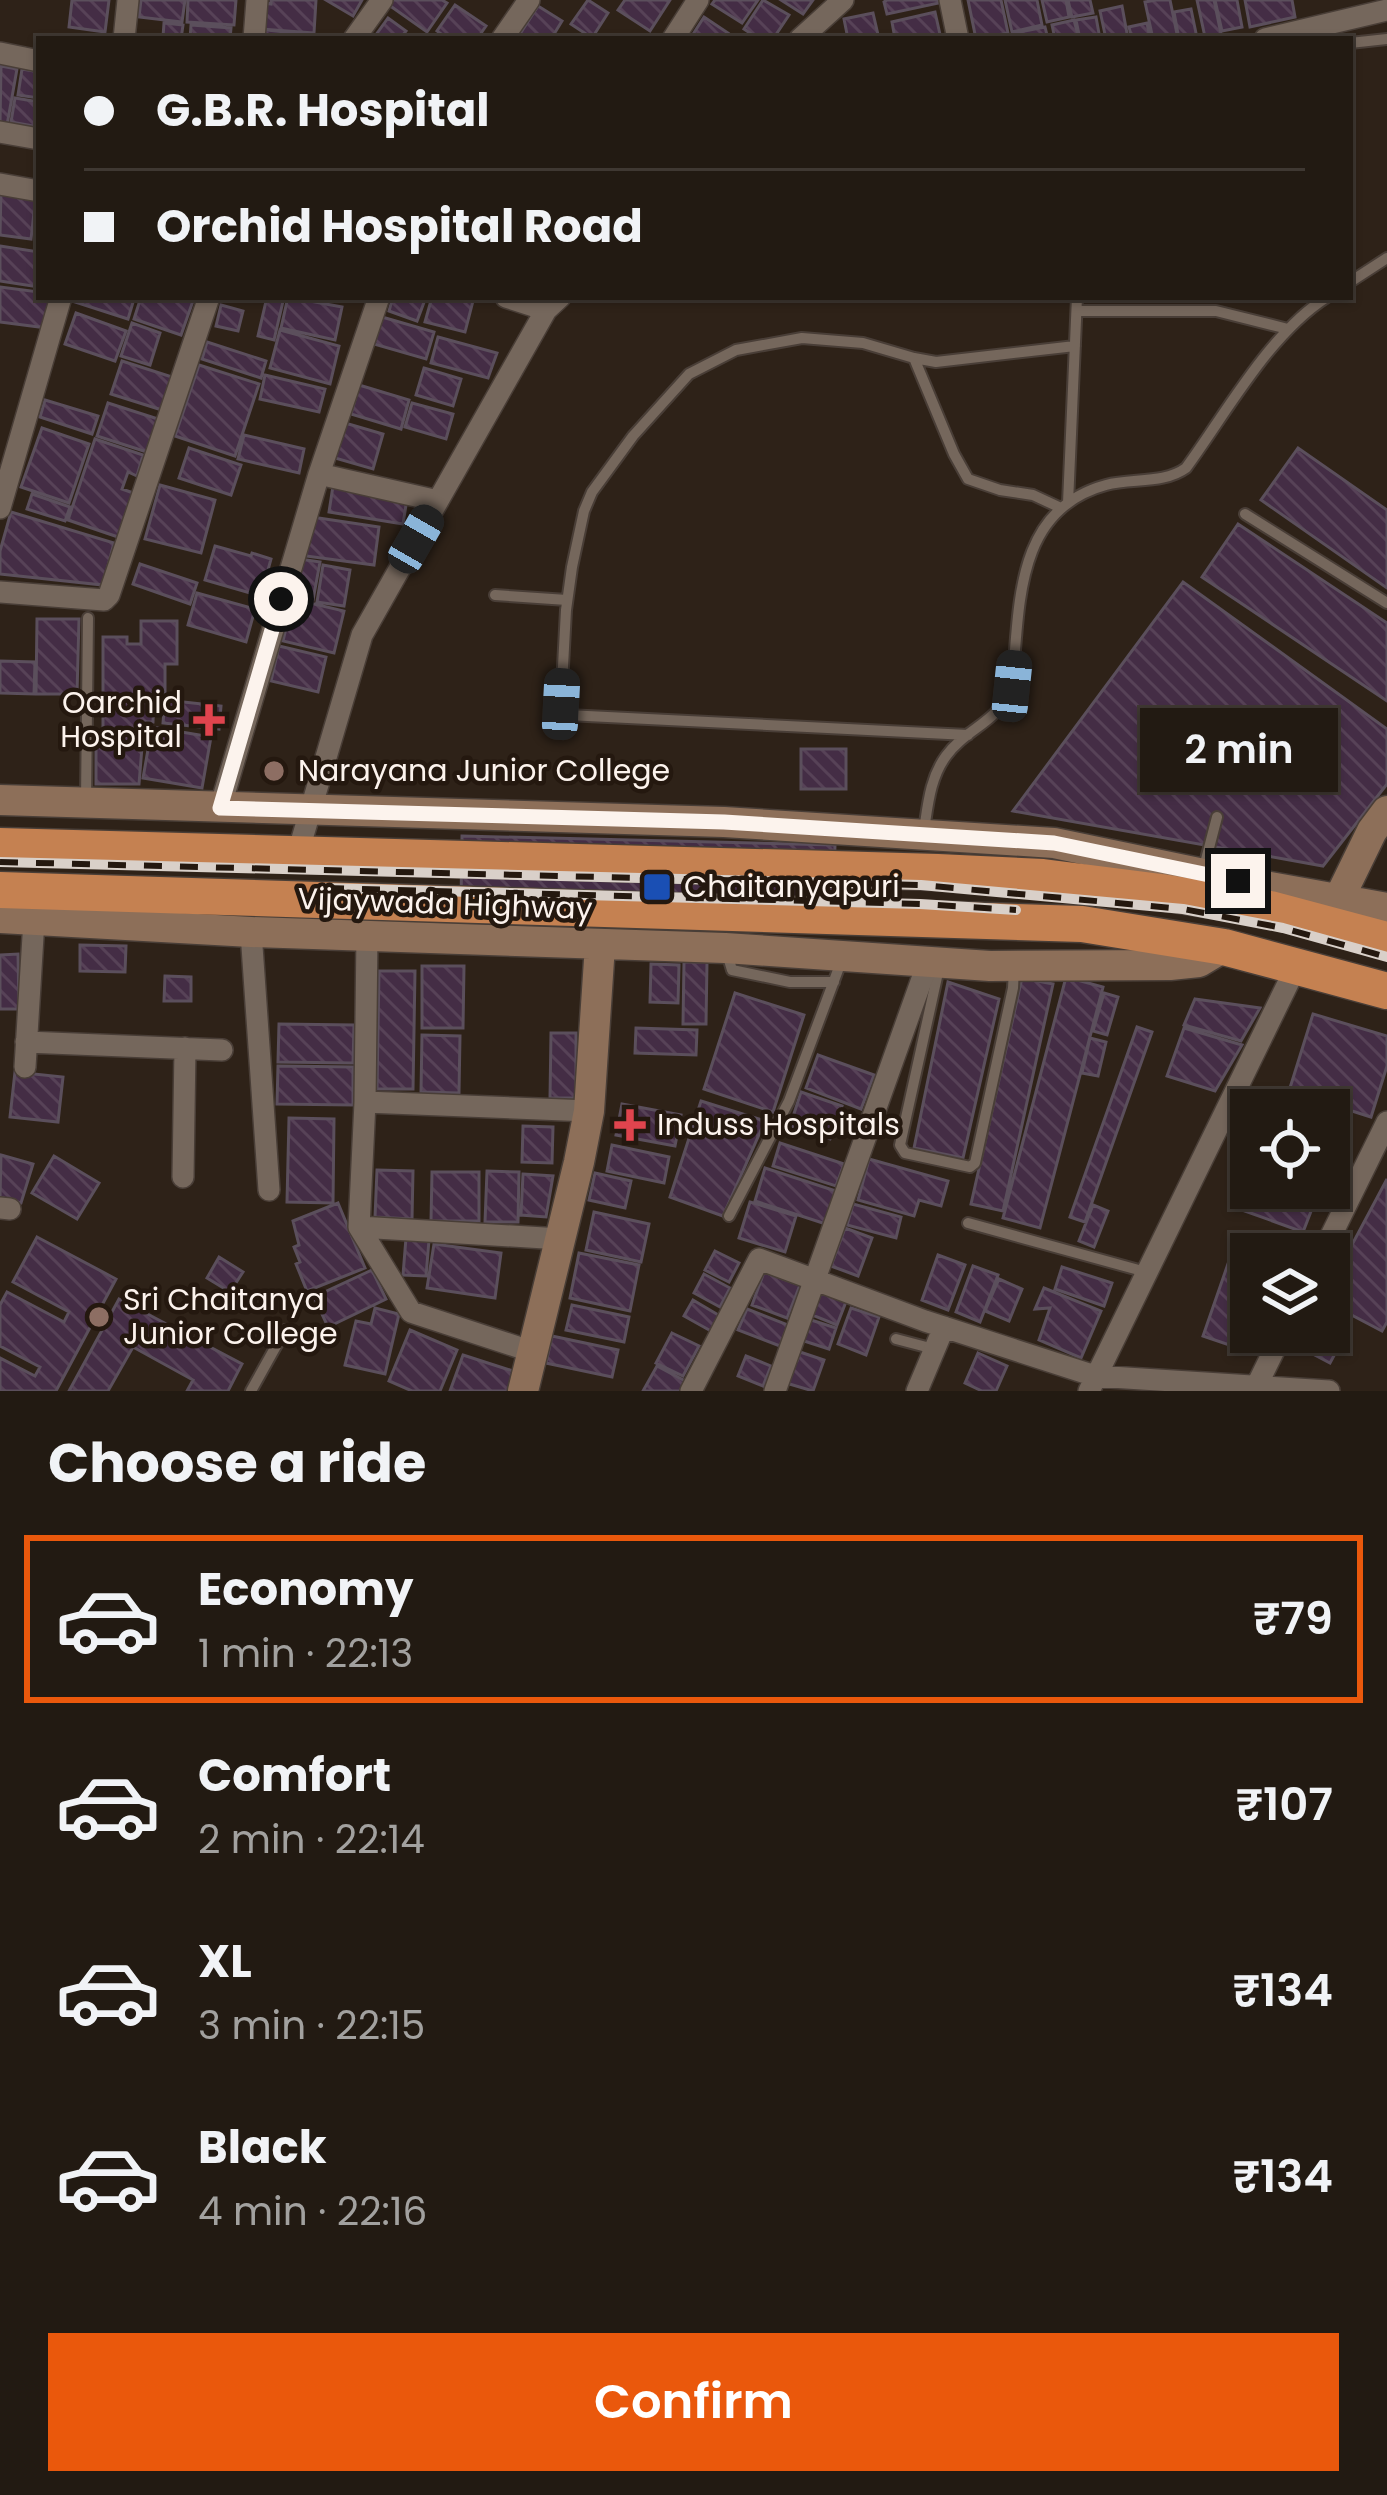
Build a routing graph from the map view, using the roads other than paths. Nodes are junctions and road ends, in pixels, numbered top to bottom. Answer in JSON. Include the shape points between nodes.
{"nodes":[{"id":1,"x":128,"y":0,"type":"edge"},
{"id":2,"x":257,"y":0,"type":"edge"},
{"id":3,"x":382,"y":0,"type":"edge"},
{"id":4,"x":530,"y":0,"type":"edge"},
{"id":5,"x":698,"y":0,"type":"edge"},
{"id":6,"x":843,"y":0,"type":"edge"},
{"id":7,"x":950,"y":0,"type":"edge"},
{"id":8,"x":1361,"y":8,"type":"edge"},
{"id":9,"x":1387,"y":10,"type":"edge"},
{"id":10,"x":124,"y":36,"type":"edge"},
{"id":11,"x":254,"y":36,"type":"edge"},
{"id":12,"x":356,"y":36,"type":"edge"},
{"id":13,"x":504,"y":36,"type":"edge"},
{"id":14,"x":675,"y":36,"type":"edge"},
{"id":15,"x":803,"y":36,"type":"edge"},
{"id":16,"x":957,"y":36,"type":"edge"},
{"id":17,"x":1273,"y":36,"type":"edge"},
{"id":18,"x":1387,"y":38,"type":"edge"},
{"id":19,"x":1353,"y":43,"type":"edge"},
{"id":20,"x":0,"y":53,"type":"edge"},
{"id":21,"x":36,"y":60,"type":"edge"},
{"id":22,"x":0,"y":132,"type":"edge"},
{"id":23,"x":36,"y":138,"type":"edge"},
{"id":24,"x":0,"y":184,"type":"edge"},
{"id":25,"x":36,"y":190,"type":"edge"},
{"id":26,"x":1387,"y":258,"type":"edge"},
{"id":27,"x":1353,"y":280,"type":"edge"},
{"id":28,"x":60,"y":300,"type":"edge"},
{"id":29,"x":208,"y":300,"type":"edge"},
{"id":30,"x":379,"y":300,"type":"edge"},
{"id":31,"x":1322,"y":300,"type":"edge"},
{"id":32,"x":554,"y":304,"type":"edge"},
{"id":33,"x":1077,"y":304,"type":"edge"},
{"id":34,"x":1288,"y":328,"type":"junction"},
{"id":35,"x":1075,"y":346,"type":"junction"},
{"id":36,"x":914,"y":358,"type":"junction"},
{"id":37,"x":319,"y":474,"type":"junction"},
{"id":38,"x":438,"y":501,"type":"junction"},
{"id":39,"x":1065,"y":505,"type":"junction"},
{"id":40,"x":0,"y":508,"type":"edge"},
{"id":41,"x":1246,"y":514,"type":"dead end"},
{"id":42,"x":0,"y":592,"type":"edge"},
{"id":43,"x":494,"y":596,"type":"dead end"},
{"id":44,"x":567,"y":600,"type":"junction"},
{"id":45,"x":1387,"y":603,"type":"edge"},
{"id":46,"x":87,"y":609,"type":"junction"},
{"id":47,"x":968,"y":735,"type":"junction"},
{"id":48,"x":0,"y":800,"type":"edge"},
{"id":49,"x":86,"y":803,"type":"junction"},
{"id":50,"x":220,"y":808,"type":"junction"},
{"id":51,"x":1387,"y":811,"type":"edge"},
{"id":52,"x":310,"y":812,"type":"junction"},
{"id":53,"x":1217,"y":817,"type":"dead end"},
{"id":54,"x":924,"y":834,"type":"junction"},
{"id":55,"x":0,"y":846,"type":"edge"},
{"id":56,"x":296,"y":856,"type":"junction"},
{"id":57,"x":1373,"y":858,"type":"edge"},
{"id":58,"x":1203,"y":874,"type":"junction"},
{"id":59,"x":0,"y":890,"type":"edge"},
{"id":60,"x":1387,"y":908,"type":"edge"},
{"id":61,"x":1334,"y":910,"type":"junction"},
{"id":62,"x":0,"y":918,"type":"edge"},
{"id":63,"x":34,"y":920,"type":"junction"},
{"id":64,"x":251,"y":932,"type":"junction"},
{"id":65,"x":367,"y":934,"type":"junction"},
{"id":66,"x":1387,"y":940,"type":"edge"},
{"id":67,"x":601,"y":945,"type":"junction"},
{"id":68,"x":1224,"y":947,"type":"junction"},
{"id":69,"x":1297,"y":965,"type":"junction"},
{"id":70,"x":935,"y":967,"type":"junction"},
{"id":71,"x":838,"y":969,"type":"junction"},
{"id":72,"x":1013,"y":977,"type":"junction"},
{"id":73,"x":1387,"y":991,"type":"edge"},
{"id":74,"x":26,"y":1042,"type":"junction"},
{"id":75,"x":185,"y":1048,"type":"junction"},
{"id":76,"x":222,"y":1050,"type":"dead end"},
{"id":77,"x":26,"y":1067,"type":"dead end"},
{"id":78,"x":365,"y":1102,"type":"junction"},
{"id":79,"x":589,"y":1111,"type":"junction"},
{"id":80,"x":1387,"y":1123,"type":"edge"},
{"id":81,"x":183,"y":1177,"type":"dead end"},
{"id":82,"x":269,"y":1190,"type":"dead end"},
{"id":83,"x":729,"y":1216,"type":"dead end"},
{"id":84,"x":968,"y":1223,"type":"dead end"},
{"id":85,"x":359,"y":1227,"type":"junction"},
{"id":86,"x":1332,"y":1233,"type":"edge"},
{"id":87,"x":561,"y":1239,"type":"junction"},
{"id":88,"x":1146,"y":1272,"type":"junction"},
{"id":89,"x":814,"y":1281,"type":"junction"},
{"id":90,"x":944,"y":1327,"type":"junction"},
{"id":91,"x":285,"y":1330,"type":"dead end"},
{"id":92,"x":896,"y":1339,"type":"dead end"},
{"id":93,"x":934,"y":1349,"type":"junction"},
{"id":94,"x":533,"y":1352,"type":"junction"},
{"id":95,"x":1273,"y":1353,"type":"edge"},
{"id":96,"x":1092,"y":1384,"type":"edge"},
{"id":97,"x":1157,"y":1385,"type":"edge"},
{"id":98,"x":1257,"y":1385,"type":"junction"},
{"id":99,"x":251,"y":1391,"type":"edge"},
{"id":100,"x":523,"y":1391,"type":"edge"},
{"id":101,"x":691,"y":1391,"type":"edge"},
{"id":102,"x":775,"y":1391,"type":"edge"},
{"id":103,"x":917,"y":1391,"type":"edge"},
{"id":104,"x":1329,"y":1391,"type":"edge"}],
"edges":[{"from":1,"to":10,"type":"street"},
{"from":2,"to":11,"type":"street"},
{"from":3,"to":12,"type":"street"},
{"from":4,"to":13,"type":"street"},
{"from":5,"to":14,"type":"street"},
{"from":6,"to":15,"type":"street"},
{"from":7,"to":16,"type":"street"},
{"from":8,"to":9,"type":"street"},
{"from":8,"to":17,"type":"street"},
{"from":18,"to":19,"type":"lane"},
{"from":20,"to":21,"type":"street"},
{"from":22,"to":23,"type":"street"},
{"from":24,"to":25,"type":"street"},
{"from":26,"to":27,"type":"lane"},
{"from":28,"to":40,"type":"street"},
{"from":29,"to":46,"type":"street","via":[[115,583]]},
{"from":30,"to":37,"type":"street"},
{"from":31,"to":34,"type":"lane"},
{"from":32,"to":38,"type":"street"},
{"from":33,"to":34,"type":"lane","via":[[1216,311]]},
{"from":33,"to":35,"type":"lane"},
{"from":34,"to":39,"type":"lane","via":[[1186,468],[1109,484]]},
{"from":35,"to":36,"type":"lane"},
{"from":35,"to":39,"type":"lane"},
{"from":36,"to":39,"type":"lane","via":[[968,479]]},
{"from":36,"to":44,"type":"lane","via":[[802,338],[736,350],[689,374],[592,493]]},
{"from":37,"to":38,"type":"street"},
{"from":37,"to":50,"type":"street"},
{"from":38,"to":52,"type":"street","via":[[362,635]]},
{"from":39,"to":47,"type":"lane","via":[[1025,567],[1007,700]]},
{"from":41,"to":45,"type":"lane"},
{"from":42,"to":46,"type":"street"},
{"from":43,"to":44,"type":"lane"},
{"from":44,"to":47,"type":"lane","via":[[567,715]]},
{"from":46,"to":49,"type":"lane"},
{"from":47,"to":54,"type":"lane","via":[[935,776]]},
{"from":48,"to":49,"type":"street"},
{"from":49,"to":50,"type":"street"},
{"from":50,"to":52,"type":"street"},
{"from":51,"to":57,"type":"street","via":[[1372,831]]},
{"from":52,"to":54,"type":"street"},
{"from":52,"to":56,"type":"street"},
{"from":53,"to":58,"type":"lane"},
{"from":54,"to":58,"type":"street","via":[[1054,843]]},
{"from":55,"to":56,"type":"highway","name":"Vijaywada Highway"},
{"from":56,"to":61,"type":"highway","name":"Vijaywada Highway","via":[[938,872]]},
{"from":57,"to":61,"type":"street"},
{"from":58,"to":61,"type":"street"},
{"from":59,"to":68,"type":"highway","name":"Vijaywada Highway","via":[[1082,923]]},
{"from":60,"to":61,"type":"street"},
{"from":61,"to":66,"type":"highway","name":"Vijaywada Highway"},
{"from":62,"to":63,"type":"street"},
{"from":63,"to":64,"type":"street"},
{"from":63,"to":74,"type":"street"},
{"from":64,"to":65,"type":"street"},
{"from":64,"to":82,"type":"street"},
{"from":65,"to":67,"type":"street"},
{"from":65,"to":78,"type":"street"},
{"from":67,"to":71,"type":"street"},
{"from":67,"to":79,"type":"street"},
{"from":68,"to":69,"type":"highway","name":"Vijaywada Highway"},
{"from":68,"to":72,"type":"street","via":[[1199,962]]},
{"from":69,"to":73,"type":"highway","name":"Vijaywada Highway"},
{"from":69,"to":88,"type":"street"},
{"from":70,"to":71,"type":"street"},
{"from":70,"to":72,"type":"street"},
{"from":70,"to":72,"type":"lane","via":[[900,1144],[905,1153],[970,1167]]},
{"from":70,"to":89,"type":"street"},
{"from":71,"to":83,"type":"lane","via":[[789,1101]]},
{"from":74,"to":75,"type":"street"},
{"from":74,"to":77,"type":"street"},
{"from":75,"to":76,"type":"street"},
{"from":75,"to":81,"type":"street"},
{"from":78,"to":79,"type":"street"},
{"from":78,"to":85,"type":"street"},
{"from":79,"to":87,"type":"street"},
{"from":80,"to":86,"type":"street"},
{"from":84,"to":88,"type":"lane"},
{"from":85,"to":87,"type":"street"},
{"from":85,"to":94,"type":"street","via":[[411,1312]]},
{"from":87,"to":94,"type":"street"},
{"from":88,"to":96,"type":"street"},
{"from":89,"to":90,"type":"street"},
{"from":89,"to":101,"type":"street","via":[[759,1259]]},
{"from":89,"to":102,"type":"street"},
{"from":90,"to":93,"type":"street"},
{"from":90,"to":96,"type":"street"},
{"from":91,"to":99,"type":"lane"},
{"from":92,"to":93,"type":"lane"},
{"from":93,"to":103,"type":"street"},
{"from":94,"to":100,"type":"street"},
{"from":95,"to":98,"type":"street"},
{"from":96,"to":97,"type":"street"},
{"from":97,"to":98,"type":"street"},
{"from":98,"to":104,"type":"street"}]}
